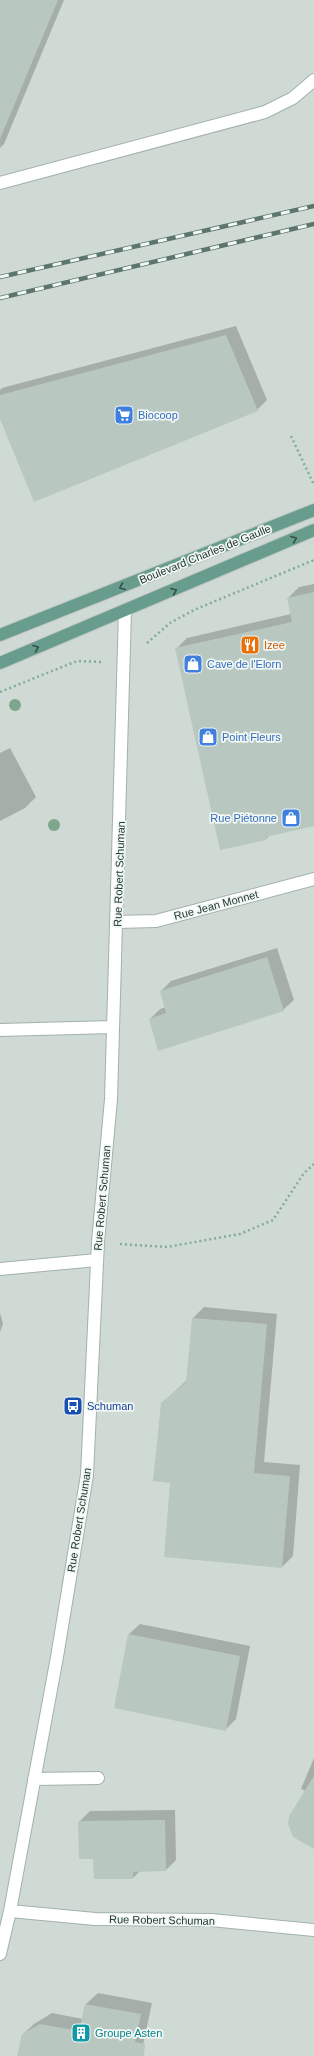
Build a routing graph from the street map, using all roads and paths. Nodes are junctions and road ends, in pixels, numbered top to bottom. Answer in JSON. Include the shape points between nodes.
{"nodes":[{"id":1,"x":314,"y":80,"type":"edge"},
{"id":2,"x":0,"y":183,"type":"edge"},
{"id":3,"x":291,"y":436,"type":"dead end"},
{"id":4,"x":314,"y":485,"type":"edge"},
{"id":5,"x":314,"y":510,"type":"edge"},
{"id":6,"x":314,"y":530,"type":"edge"},
{"id":7,"x":314,"y":560,"type":"edge"},
{"id":8,"x":125,"y":611,"type":"junction"},
{"id":9,"x":0,"y":635,"type":"edge"},
{"id":10,"x":0,"y":663,"type":"edge"},
{"id":11,"x":124,"y":664,"type":"junction"},
{"id":12,"x":0,"y":692,"type":"edge"},
{"id":13,"x":314,"y":880,"type":"edge"},
{"id":14,"x":117,"y":922,"type":"junction"},
{"id":15,"x":113,"y":1027,"type":"junction"},
{"id":16,"x":0,"y":1030,"type":"edge"},
{"id":17,"x":314,"y":1164,"type":"edge"},
{"id":18,"x":98,"y":1242,"type":"junction"},
{"id":19,"x":97,"y":1260,"type":"junction"},
{"id":20,"x":0,"y":1268,"type":"edge"},
{"id":21,"x":98,"y":1778,"type":"dead end"},
{"id":22,"x":34,"y":1779,"type":"junction"},
{"id":23,"x":10,"y":1911,"type":"junction"},
{"id":24,"x":314,"y":1930,"type":"edge"},
{"id":25,"x":0,"y":1954,"type":"edge"}],
"edges":[{"from":1,"to":2,"type":"street","via":[[293,98],[265,112]]},
{"from":3,"to":4,"type":"path"},
{"from":5,"to":9,"type":"main road","name":"Boulevard Charles de Gaulle","one_way":true},
{"from":8,"to":6,"type":"main road","one_way":true},
{"from":7,"to":11,"type":"path","via":[[194,610],[170,623]]},
{"from":10,"to":8,"type":"main road","one_way":true},
{"from":8,"to":11,"type":"street","name":"Rue Robert Schuman"},
{"from":11,"to":12,"type":"path","via":[[77,661]]},
{"from":11,"to":14,"type":"street","name":"Rue Robert Schuman"},
{"from":13,"to":14,"type":"street","name":"Rue Jean Monnet","via":[[156,922]]},
{"from":14,"to":15,"type":"street","name":"Rue Robert Schuman"},
{"from":15,"to":16,"type":"street"},
{"from":15,"to":18,"type":"street","name":"Rue Robert Schuman","via":[[111,1100]]},
{"from":17,"to":18,"type":"path","via":[[304,1173],[273,1220],[240,1234],[167,1247]]},
{"from":18,"to":19,"type":"street","name":"Rue Robert Schuman"},
{"from":19,"to":20,"type":"street"},
{"from":19,"to":22,"type":"street","name":"Rue Robert Schuman","via":[[88,1476]]},
{"from":21,"to":22,"type":"street"},
{"from":22,"to":23,"type":"street","name":"Rue Robert Schuman"},
{"from":23,"to":24,"type":"street","name":"Rue Robert Schuman","via":[[96,1919],[211,1920]]},
{"from":23,"to":25,"type":"street","name":"Rue Robert Schuman"}]}
